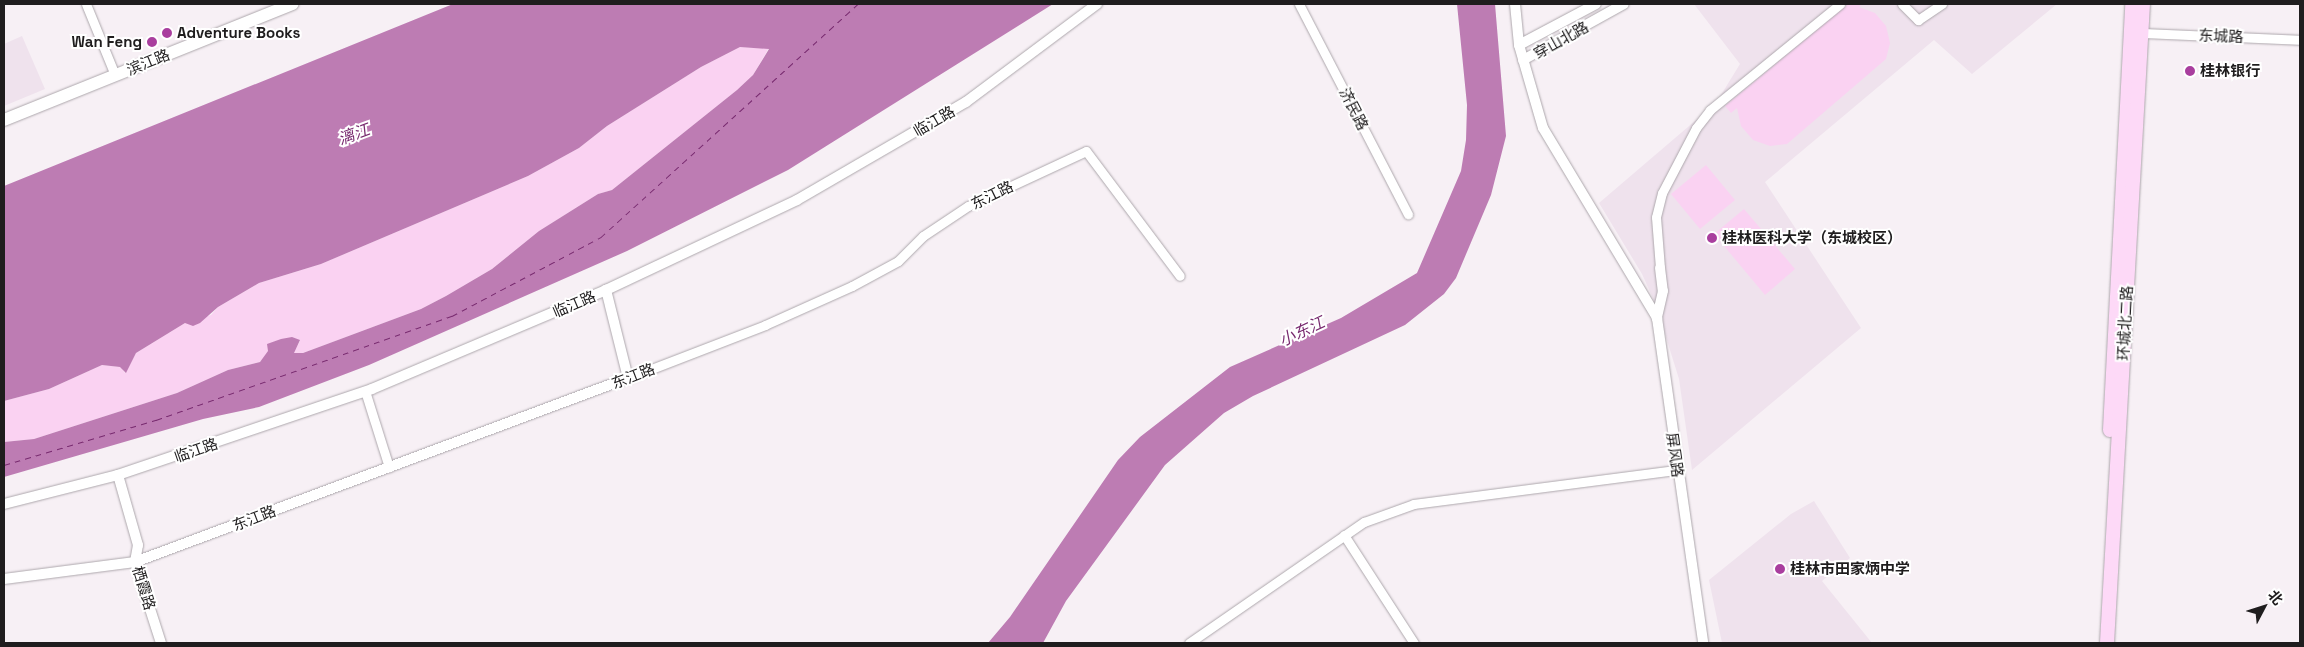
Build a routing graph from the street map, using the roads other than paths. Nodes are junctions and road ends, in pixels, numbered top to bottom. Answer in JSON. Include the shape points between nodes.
{"nodes":[{"id":1,"x":86,"y":4,"type":"edge"},
{"id":2,"x":293,"y":4,"type":"edge"},
{"id":3,"x":1096,"y":4,"type":"edge"},
{"id":4,"x":1299,"y":4,"type":"edge"},
{"id":5,"x":1515,"y":4,"type":"edge"},
{"id":6,"x":1596,"y":4,"type":"edge"},
{"id":7,"x":1624,"y":4,"type":"edge"},
{"id":8,"x":1840,"y":4,"type":"edge"},
{"id":9,"x":1902,"y":4,"type":"edge"},
{"id":10,"x":1942,"y":4,"type":"edge"},
{"id":11,"x":2132,"y":4,"type":"edge"},
{"id":12,"x":2143,"y":4,"type":"edge"},
{"id":13,"x":2142,"y":33,"type":"junction"},
{"id":14,"x":2300,"y":40,"type":"edge"},
{"id":15,"x":1519,"y":45,"type":"junction"},
{"id":16,"x":1524,"y":60,"type":"junction"},
{"id":17,"x":115,"y":75,"type":"junction"},
{"id":18,"x":4,"y":120,"type":"edge"},
{"id":19,"x":1408,"y":214,"type":"dead end"},
{"id":20,"x":1660,"y":268,"type":"joint"},
{"id":21,"x":1180,"y":276,"type":"dead end"},
{"id":22,"x":606,"y":290,"type":"junction"},
{"id":23,"x":1657,"y":318,"type":"junction"},
{"id":24,"x":628,"y":378,"type":"junction"},
{"id":25,"x":365,"y":391,"type":"junction"},
{"id":26,"x":389,"y":468,"type":"junction"},
{"id":27,"x":1677,"y":470,"type":"junction"},
{"id":28,"x":118,"y":475,"type":"junction"},
{"id":29,"x":4,"y":504,"type":"edge"},
{"id":30,"x":1344,"y":535,"type":"junction"},
{"id":31,"x":131,"y":563,"type":"junction"},
{"id":32,"x":4,"y":580,"type":"edge"},
{"id":33,"x":156,"y":643,"type":"edge"},
{"id":34,"x":161,"y":643,"type":"edge"},
{"id":35,"x":1189,"y":643,"type":"edge"},
{"id":36,"x":1414,"y":643,"type":"edge"},
{"id":37,"x":1703,"y":643,"type":"edge"},
{"id":38,"x":2098,"y":643,"type":"edge"},
{"id":39,"x":2108,"y":643,"type":"edge"}],
"edges":[{"from":1,"to":17,"type":"street"},
{"from":2,"to":17,"type":"main road","name":"滨江路"},
{"from":3,"to":22,"type":"street","name":"临江路","via":[[966,102],[797,200]]},
{"from":4,"to":19,"type":"street","name":"济民路"},
{"from":5,"to":15,"type":"street"},
{"from":6,"to":15,"type":"street","name":"穿山北路"},
{"from":7,"to":16,"type":"street","name":"穿山北路"},
{"from":8,"to":20,"type":"street","via":[[1710,110],[1696,128],[1662,193],[1656,217]]},
{"from":9,"to":10,"type":"street","via":[[1918,20]]},
{"from":11,"to":38,"type":"main road","name":"环城北二路"},
{"from":12,"to":13,"type":"main road","name":"环城北二路"},
{"from":13,"to":14,"type":"street","name":"东城路"},
{"from":13,"to":39,"type":"main road","name":"环城北二路"},
{"from":15,"to":16,"type":"street"},
{"from":16,"to":23,"type":"street","via":[[1543,128],[1557,156]]},
{"from":17,"to":18,"type":"main road","name":"滨江路"},
{"from":20,"to":23,"type":"street","name":"屏风路","via":[[1663,292]]},
{"from":21,"to":24,"type":"street","name":"东江路","via":[[1086,151],[968,206],[923,236],[898,261],[852,286],[765,325]]},
{"from":22,"to":24,"type":"street"},
{"from":22,"to":25,"type":"street","name":"临江路"},
{"from":23,"to":27,"type":"street","name":"屏风路"},
{"from":24,"to":26,"type":"street","name":"东江路"},
{"from":25,"to":26,"type":"street"},
{"from":25,"to":28,"type":"street","name":"临江路"},
{"from":26,"to":31,"type":"street","name":"东江路"},
{"from":27,"to":30,"type":"street","via":[[1414,504],[1364,522]]},
{"from":27,"to":37,"type":"street","name":"屏风路"},
{"from":28,"to":29,"type":"street","name":"临江路"},
{"from":28,"to":31,"type":"street","name":"栖霞路","via":[[138,545]]},
{"from":30,"to":35,"type":"street"},
{"from":30,"to":36,"type":"street"},
{"from":31,"to":32,"type":"street","name":"东江路"},
{"from":31,"to":33,"type":"street","name":"栖霞路"},
{"from":31,"to":34,"type":"street","name":"栖霞路"}]}
